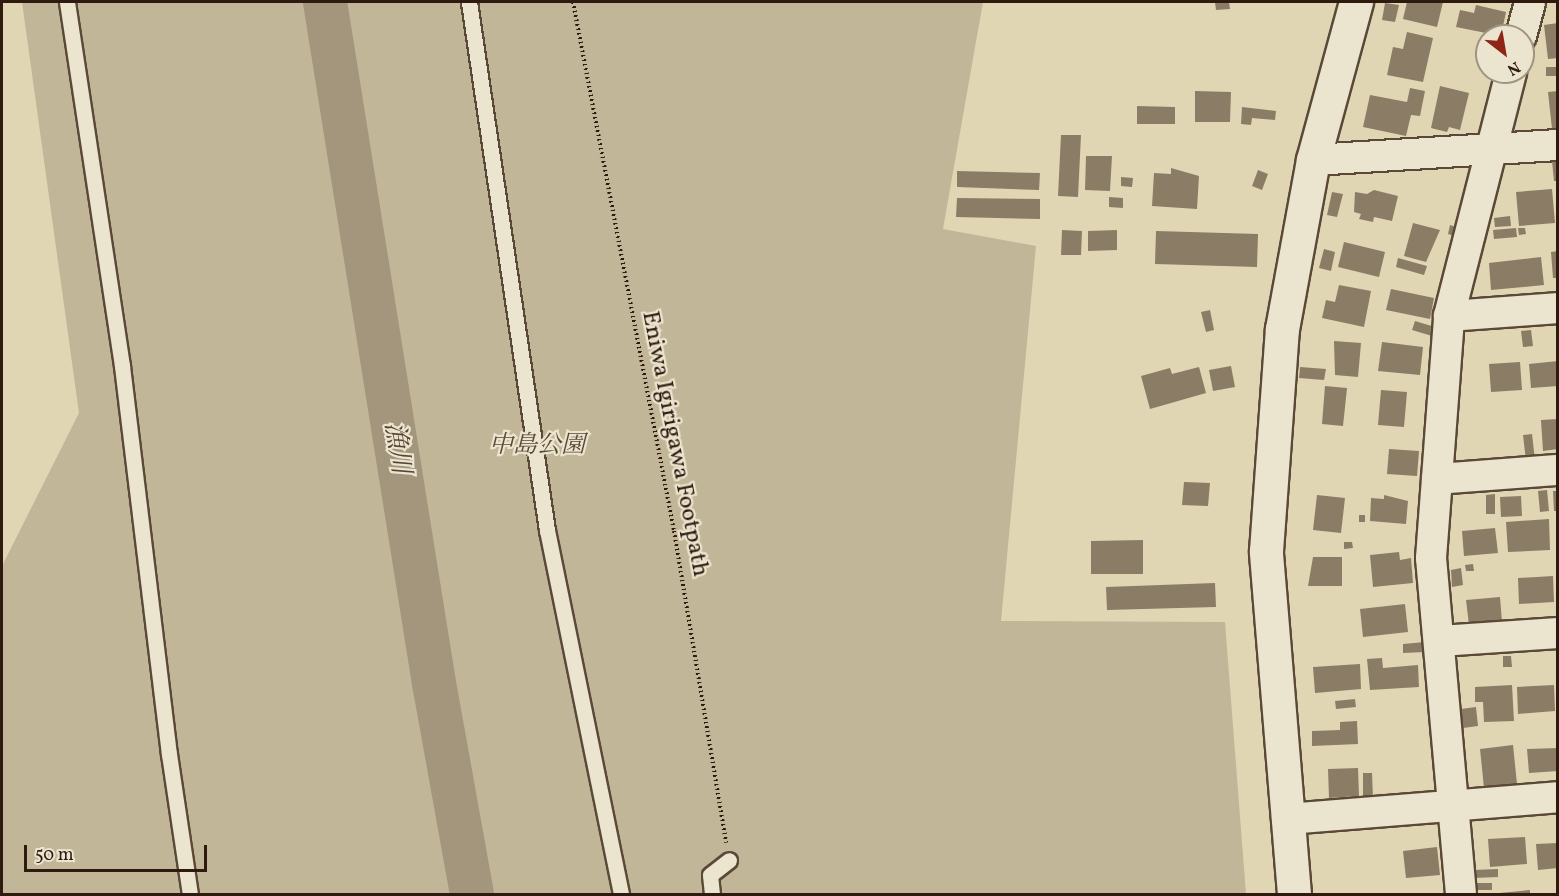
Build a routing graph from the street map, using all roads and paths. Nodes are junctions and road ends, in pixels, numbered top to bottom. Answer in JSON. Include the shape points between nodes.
{"nodes":[{"id":1,"x":67,"y":2,"type":"edge"},
{"id":2,"x":470,"y":2,"type":"edge"},
{"id":3,"x":573,"y":2,"type":"edge"},
{"id":4,"x":1356,"y":2,"type":"edge"},
{"id":5,"x":1530,"y":2,"type":"edge"},
{"id":6,"x":1524,"y":24,"type":"edge"},
{"id":7,"x":1508,"y":84,"type":"edge"},
{"id":8,"x":1557,"y":145,"type":"edge"},
{"id":9,"x":1490,"y":151,"type":"junction"},
{"id":10,"x":1314,"y":160,"type":"junction"},
{"id":11,"x":1557,"y":308,"type":"edge"},
{"id":12,"x":1449,"y":316,"type":"junction"},
{"id":13,"x":1557,"y":470,"type":"edge"},
{"id":14,"x":1437,"y":479,"type":"junction"},
{"id":15,"x":1557,"y":633,"type":"edge"},
{"id":16,"x":1440,"y":641,"type":"junction"},
{"id":17,"x":1557,"y":797,"type":"edge"},
{"id":18,"x":1452,"y":805,"type":"junction"},
{"id":19,"x":1287,"y":819,"type":"junction"},
{"id":20,"x":729,"y":860,"type":"joint"},
{"id":21,"x":190,"y":894,"type":"edge"},
{"id":22,"x":621,"y":894,"type":"edge"},
{"id":23,"x":712,"y":894,"type":"edge"},
{"id":24,"x":1294,"y":894,"type":"edge"},
{"id":25,"x":1461,"y":894,"type":"edge"}],
"edges":[{"from":1,"to":21,"type":"lane","via":[[122,366]]},
{"from":2,"to":22,"type":"lane","via":[[547,530]]},
{"from":3,"to":20,"type":"path","name":"Eniwa Igirigawa Footpath","via":[[674,531]]},
{"from":4,"to":10,"type":"street"},
{"from":5,"to":6,"type":"street"},
{"from":7,"to":9,"type":"street"},
{"from":8,"to":9,"type":"street"},
{"from":9,"to":10,"type":"street"},
{"from":9,"to":12,"type":"street"},
{"from":10,"to":19,"type":"street","via":[[1282,329],[1266,551]]},
{"from":11,"to":12,"type":"street"},
{"from":12,"to":14,"type":"street"},
{"from":13,"to":14,"type":"street"},
{"from":14,"to":16,"type":"street","via":[[1431,558]]},
{"from":15,"to":16,"type":"street"},
{"from":16,"to":18,"type":"street"},
{"from":17,"to":18,"type":"street"},
{"from":18,"to":19,"type":"street"},
{"from":18,"to":25,"type":"street"},
{"from":19,"to":24,"type":"street"},
{"from":20,"to":23,"type":"lane","via":[[710,875]]}]}
